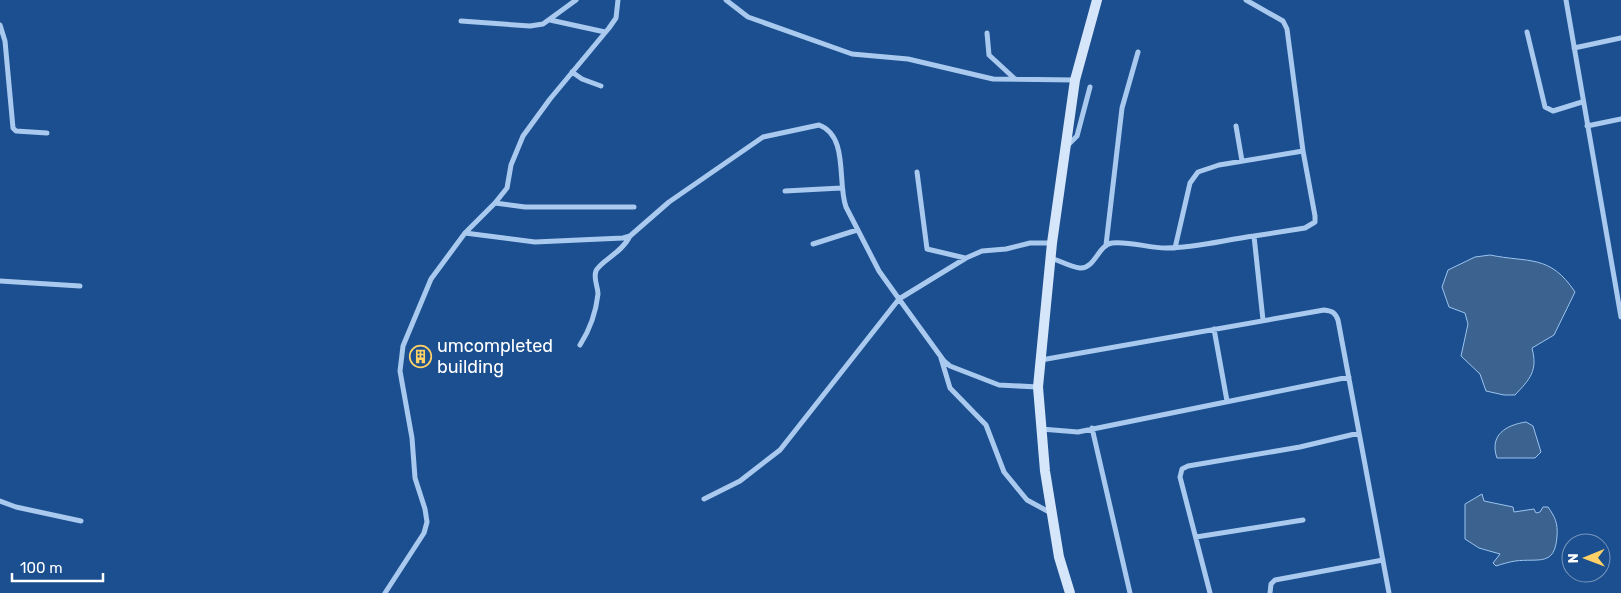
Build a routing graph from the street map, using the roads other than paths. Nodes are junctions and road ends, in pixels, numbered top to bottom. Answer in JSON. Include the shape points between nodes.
{"nodes":[{"id":1,"x":576,"y":0,"type":"edge"},
{"id":2,"x":618,"y":0,"type":"edge"},
{"id":3,"x":726,"y":0,"type":"edge"},
{"id":4,"x":1097,"y":0,"type":"edge"},
{"id":5,"x":1246,"y":0,"type":"edge"},
{"id":6,"x":1566,"y":0,"type":"edge"},
{"id":7,"x":550,"y":20,"type":"junction"},
{"id":8,"x":461,"y":21,"type":"dead end"},
{"id":9,"x":0,"y":25,"type":"edge"},
{"id":10,"x":605,"y":32,"type":"junction"},
{"id":11,"x":1527,"y":32,"type":"dead end"},
{"id":12,"x":987,"y":33,"type":"dead end"},
{"id":13,"x":1621,"y":38,"type":"edge"},
{"id":14,"x":1574,"y":48,"type":"junction"},
{"id":15,"x":1138,"y":52,"type":"dead end"},
{"id":16,"x":572,"y":72,"type":"junction"},
{"id":17,"x":1015,"y":79,"type":"junction"},
{"id":18,"x":1074,"y":80,"type":"junction"},
{"id":19,"x":601,"y":86,"type":"dead end"},
{"id":20,"x":1090,"y":87,"type":"dead end"},
{"id":21,"x":1582,"y":102,"type":"junction"},
{"id":22,"x":1621,"y":119,"type":"edge"},
{"id":23,"x":1236,"y":126,"type":"dead end"},
{"id":24,"x":1587,"y":126,"type":"junction"},
{"id":25,"x":47,"y":133,"type":"dead end"},
{"id":26,"x":1065,"y":148,"type":"junction"},
{"id":27,"x":1303,"y":151,"type":"junction"},
{"id":28,"x":1242,"y":161,"type":"junction"},
{"id":29,"x":917,"y":172,"type":"dead end"},
{"id":30,"x":841,"y":188,"type":"junction"},
{"id":31,"x":785,"y":191,"type":"dead end"},
{"id":32,"x":496,"y":203,"type":"junction"},
{"id":33,"x":634,"y":207,"type":"dead end"},
{"id":34,"x":857,"y":230,"type":"junction"},
{"id":35,"x":465,"y":233,"type":"junction"},
{"id":36,"x":630,"y":236,"type":"junction"},
{"id":37,"x":1254,"y":236,"type":"junction"},
{"id":38,"x":1052,"y":243,"type":"junction"},
{"id":39,"x":813,"y":244,"type":"dead end"},
{"id":40,"x":1106,"y":245,"type":"junction"},
{"id":41,"x":1175,"y":248,"type":"junction"},
{"id":42,"x":966,"y":258,"type":"junction"},
{"id":43,"x":1050,"y":258,"type":"junction"},
{"id":44,"x":0,"y":281,"type":"edge"},
{"id":45,"x":80,"y":286,"type":"dead end"},
{"id":46,"x":899,"y":299,"type":"junction"},
{"id":47,"x":1621,"y":315,"type":"edge"},
{"id":48,"x":1263,"y":320,"type":"junction"},
{"id":49,"x":1214,"y":329,"type":"junction"},
{"id":50,"x":580,"y":346,"type":"dead end"},
{"id":51,"x":941,"y":356,"type":"junction"},
{"id":52,"x":1040,"y":360,"type":"junction"},
{"id":53,"x":1348,"y":377,"type":"junction"},
{"id":54,"x":1038,"y":387,"type":"junction"},
{"id":55,"x":1227,"y":401,"type":"junction"},
{"id":56,"x":1092,"y":428,"type":"junction"},
{"id":57,"x":1041,"y":429,"type":"junction"},
{"id":58,"x":1359,"y":433,"type":"junction"},
{"id":59,"x":704,"y":500,"type":"dead end"},
{"id":60,"x":0,"y":501,"type":"edge"},
{"id":61,"x":1052,"y":513,"type":"junction"},
{"id":62,"x":1303,"y":520,"type":"dead end"},
{"id":63,"x":81,"y":521,"type":"dead end"},
{"id":64,"x":1196,"y":537,"type":"junction"},
{"id":65,"x":1383,"y":560,"type":"junction"},
{"id":66,"x":385,"y":593,"type":"edge"},
{"id":67,"x":1070,"y":593,"type":"edge"},
{"id":68,"x":1130,"y":593,"type":"edge"},
{"id":69,"x":1210,"y":593,"type":"edge"},
{"id":70,"x":1270,"y":593,"type":"edge"},
{"id":71,"x":1389,"y":593,"type":"edge"}],
"edges":[{"from":1,"to":7,"type":"street"},
{"from":2,"to":10,"type":"street","via":[[616,18]]},
{"from":3,"to":17,"type":"street","via":[[748,17],[852,54],[908,59],[993,79]]},
{"from":4,"to":18,"type":"main road"},
{"from":5,"to":27,"type":"street","via":[[1283,21],[1287,29]]},
{"from":6,"to":14,"type":"street"},
{"from":7,"to":8,"type":"street","via":[[530,26]]},
{"from":7,"to":10,"type":"street"},
{"from":9,"to":25,"type":"street","via":[[5,41],[13,128],[16,131]]},
{"from":10,"to":16,"type":"street"},
{"from":11,"to":21,"type":"street","via":[[1545,108],[1553,110]]},
{"from":12,"to":17,"type":"street","via":[[989,55]]},
{"from":13,"to":14,"type":"street"},
{"from":14,"to":21,"type":"street"},
{"from":15,"to":40,"type":"street","via":[[1122,108]]},
{"from":16,"to":19,"type":"street"},
{"from":16,"to":32,"type":"street","via":[[523,136],[511,165],[507,188]]},
{"from":17,"to":18,"type":"street"},
{"from":18,"to":26,"type":"main road"},
{"from":20,"to":26,"type":"street","via":[[1078,136]]},
{"from":21,"to":24,"type":"street"},
{"from":22,"to":24,"type":"street"},
{"from":23,"to":28,"type":"street"},
{"from":24,"to":47,"type":"street"},
{"from":26,"to":38,"type":"main road"},
{"from":27,"to":28,"type":"street"},
{"from":27,"to":37,"type":"street","via":[[1315,222],[1305,228]]},
{"from":28,"to":41,"type":"street","via":[[1198,172],[1190,183]]},
{"from":29,"to":42,"type":"street","via":[[927,249]]},
{"from":30,"to":31,"type":"street"},
{"from":30,"to":34,"type":"street"},
{"from":30,"to":36,"type":"street","via":[[838,147],[826,127],[810,126],[770,134],[670,202]]},
{"from":32,"to":33,"type":"street"},
{"from":32,"to":35,"type":"street"},
{"from":34,"to":39,"type":"street"},
{"from":34,"to":46,"type":"street","via":[[882,276]]},
{"from":35,"to":36,"type":"street","via":[[535,242]]},
{"from":35,"to":66,"type":"street","via":[[431,278],[403,346],[400,371],[412,438],[415,478],[426,522],[424,532]]},
{"from":36,"to":50,"type":"street","via":[[623,248],[597,268],[598,295],[588,334]]},
{"from":37,"to":41,"type":"street"},
{"from":37,"to":48,"type":"street"},
{"from":38,"to":42,"type":"street","via":[[988,249]]},
{"from":38,"to":43,"type":"main road"},
{"from":40,"to":41,"type":"street","via":[[1118,243]]},
{"from":40,"to":43,"type":"street","via":[[1085,267]]},
{"from":42,"to":46,"type":"street"},
{"from":43,"to":52,"type":"main road"},
{"from":44,"to":45,"type":"street"},
{"from":46,"to":51,"type":"street"},
{"from":46,"to":59,"type":"street","via":[[780,450],[740,481]]},
{"from":48,"to":49,"type":"street"},
{"from":48,"to":53,"type":"street","via":[[1331,310],[1338,320]]},
{"from":49,"to":52,"type":"street"},
{"from":49,"to":55,"type":"street"},
{"from":51,"to":54,"type":"street","via":[[950,366],[990,383]]},
{"from":51,"to":61,"type":"street","via":[[950,388],[986,425],[1004,472],[1027,500]]},
{"from":52,"to":54,"type":"main road"},
{"from":53,"to":55,"type":"street"},
{"from":53,"to":58,"type":"street"},
{"from":54,"to":57,"type":"main road"},
{"from":55,"to":56,"type":"street"},
{"from":56,"to":57,"type":"street","via":[[1069,432]]},
{"from":56,"to":68,"type":"street"},
{"from":57,"to":61,"type":"main road"},
{"from":58,"to":64,"type":"street","via":[[1182,469],[1180,477]]},
{"from":58,"to":65,"type":"street"},
{"from":60,"to":63,"type":"street"},
{"from":61,"to":67,"type":"main road","via":[[1059,557]]},
{"from":62,"to":64,"type":"street"},
{"from":64,"to":69,"type":"street"},
{"from":65,"to":70,"type":"street","via":[[1275,580]]},
{"from":65,"to":71,"type":"street"}]}
